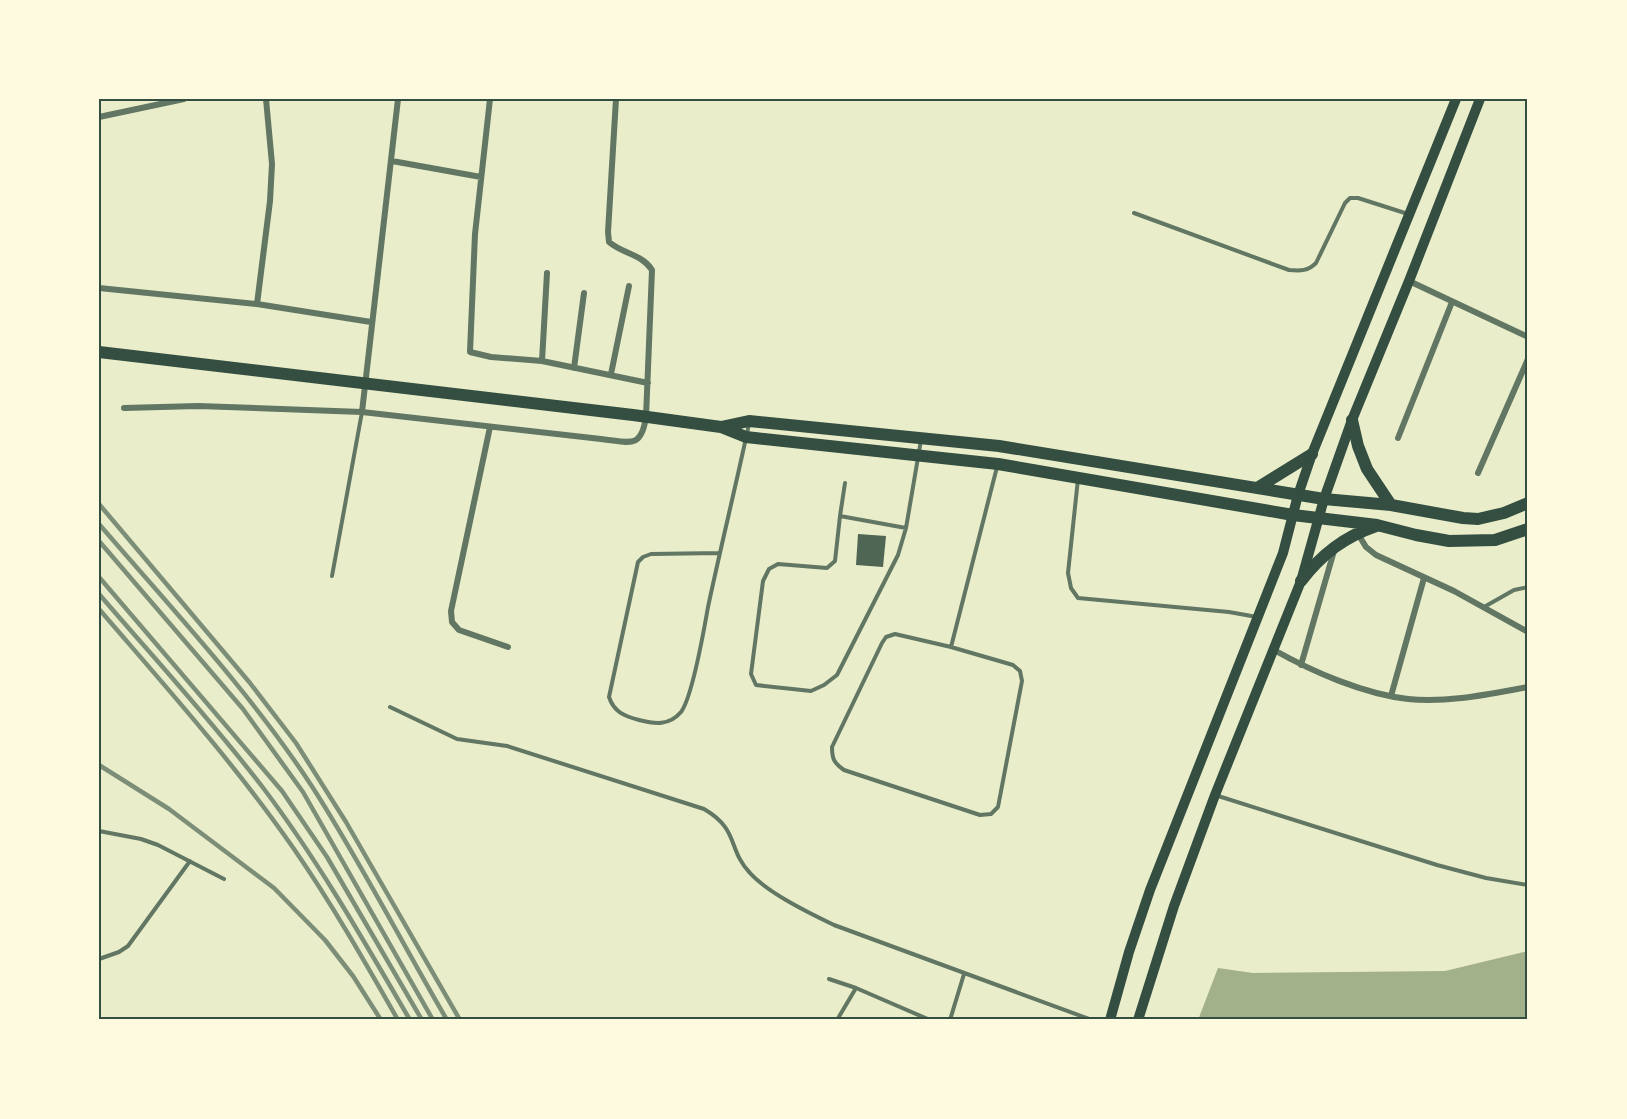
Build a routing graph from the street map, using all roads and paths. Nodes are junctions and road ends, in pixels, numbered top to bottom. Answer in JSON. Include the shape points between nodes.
{"nodes":[{"id":1,"x":184,"y":99,"type":"edge"},
{"id":2,"x":266,"y":99,"type":"edge"},
{"id":3,"x":398,"y":99,"type":"edge"},
{"id":4,"x":490,"y":99,"type":"edge"},
{"id":5,"x":616,"y":99,"type":"edge"},
{"id":6,"x":1455,"y":99,"type":"edge"},
{"id":7,"x":1480,"y":99,"type":"edge"},
{"id":8,"x":99,"y":117,"type":"edge"},
{"id":9,"x":392,"y":161,"type":"junction"},
{"id":10,"x":481,"y":177,"type":"junction"},
{"id":11,"x":1134,"y":213,"type":"dead end"},
{"id":12,"x":1408,"y":214,"type":"junction"},
{"id":13,"x":547,"y":273,"type":"dead end"},
{"id":14,"x":1409,"y":281,"type":"junction"},
{"id":15,"x":628,"y":286,"type":"dead end"},
{"id":16,"x":99,"y":288,"type":"edge"},
{"id":17,"x":584,"y":293,"type":"dead end"},
{"id":18,"x":1452,"y":302,"type":"junction"},
{"id":19,"x":257,"y":304,"type":"junction"},
{"id":20,"x":371,"y":322,"type":"junction"},
{"id":21,"x":1528,"y":337,"type":"edge"},
{"id":22,"x":99,"y":352,"type":"edge"},
{"id":23,"x":1528,"y":359,"type":"edge"},
{"id":24,"x":542,"y":361,"type":"junction"},
{"id":25,"x":574,"y":368,"type":"junction"},
{"id":26,"x":611,"y":374,"type":"junction"},
{"id":27,"x":648,"y":383,"type":"junction"},
{"id":28,"x":124,"y":408,"type":"dead end"},
{"id":29,"x":362,"y":412,"type":"junction"},
{"id":30,"x":646,"y":417,"type":"junction"},
{"id":31,"x":1352,"y":420,"type":"junction"},
{"id":32,"x":750,"y":421,"type":"junction"},
{"id":33,"x":721,"y":427,"type":"junction"},
{"id":34,"x":490,"y":428,"type":"junction"},
{"id":35,"x":746,"y":437,"type":"junction"},
{"id":36,"x":1398,"y":438,"type":"dead end"},
{"id":37,"x":921,"y":440,"type":"junction"},
{"id":38,"x":1312,"y":454,"type":"junction"},
{"id":39,"x":919,"y":457,"type":"junction"},
{"id":40,"x":998,"y":464,"type":"junction"},
{"id":41,"x":1478,"y":473,"type":"dead end"},
{"id":42,"x":1078,"y":478,"type":"junction"},
{"id":43,"x":845,"y":483,"type":"dead end"},
{"id":44,"x":1257,"y":488,"type":"junction"},
{"id":45,"x":1298,"y":495,"type":"junction"},
{"id":46,"x":1324,"y":499,"type":"junction"},
{"id":47,"x":1528,"y":503,"type":"edge"},
{"id":48,"x":1391,"y":505,"type":"junction"},
{"id":49,"x":1293,"y":515,"type":"junction"},
{"id":50,"x":840,"y":516,"type":"junction"},
{"id":51,"x":1319,"y":518,"type":"junction"},
{"id":52,"x":1377,"y":525,"type":"junction"},
{"id":53,"x":906,"y":528,"type":"junction"},
{"id":54,"x":1528,"y":529,"type":"edge"},
{"id":55,"x":1358,"y":533,"type":"junction"},
{"id":56,"x":1336,"y":545,"type":"junction"},
{"id":57,"x":720,"y":553,"type":"junction"},
{"id":58,"x":332,"y":576,"type":"dead end"},
{"id":59,"x":1424,"y":578,"type":"junction"},
{"id":60,"x":1301,"y":581,"type":"junction"},
{"id":61,"x":1528,"y":587,"type":"edge"},
{"id":62,"x":1484,"y":607,"type":"junction"},
{"id":63,"x":1257,"y":617,"type":"junction"},
{"id":64,"x":1528,"y":632,"type":"edge"},
{"id":65,"x":508,"y":647,"type":"dead end"},
{"id":66,"x":951,"y":647,"type":"junction"},
{"id":67,"x":1274,"y":650,"type":"junction"},
{"id":68,"x":1300,"y":665,"type":"junction"},
{"id":69,"x":1528,"y":687,"type":"edge"},
{"id":70,"x":1391,"y":696,"type":"junction"},
{"id":71,"x":390,"y":707,"type":"dead end"},
{"id":72,"x":1215,"y":795,"type":"junction"},
{"id":73,"x":99,"y":831,"type":"edge"},
{"id":74,"x":190,"y":861,"type":"junction"},
{"id":75,"x":224,"y":879,"type":"dead end"},
{"id":76,"x":1528,"y":885,"type":"edge"},
{"id":77,"x":99,"y":959,"type":"edge"},
{"id":78,"x":964,"y":974,"type":"junction"},
{"id":79,"x":829,"y":979,"type":"dead end"},
{"id":80,"x":856,"y":988,"type":"junction"},
{"id":81,"x":837,"y":1020,"type":"edge"},
{"id":82,"x":930,"y":1020,"type":"edge"},
{"id":83,"x":950,"y":1020,"type":"edge"},
{"id":84,"x":1092,"y":1020,"type":"edge"},
{"id":85,"x":1110,"y":1020,"type":"edge"},
{"id":86,"x":1138,"y":1020,"type":"edge"}],
"edges":[{"from":1,"to":8,"type":"street"},
{"from":2,"to":19,"type":"street","via":[[272,164]]},
{"from":3,"to":9,"type":"street"},
{"from":4,"to":10,"type":"street"},
{"from":5,"to":27,"type":"street","via":[[609,242],[619,251],[648,263],[652,270]]},
{"from":6,"to":12,"type":"main road"},
{"from":7,"to":14,"type":"main road"},
{"from":9,"to":10,"type":"street"},
{"from":9,"to":20,"type":"street"},
{"from":10,"to":24,"type":"street","via":[[470,352]]},
{"from":11,"to":12,"type":"lane","via":[[1300,271],[1316,263],[1350,198]]},
{"from":12,"to":38,"type":"main road"},
{"from":13,"to":24,"type":"street"},
{"from":14,"to":18,"type":"street"},
{"from":14,"to":31,"type":"main road"},
{"from":15,"to":26,"type":"street"},
{"from":16,"to":19,"type":"street"},
{"from":17,"to":25,"type":"street"},
{"from":18,"to":21,"type":"street"},
{"from":18,"to":36,"type":"street"},
{"from":19,"to":20,"type":"street"},
{"from":20,"to":29,"type":"street"},
{"from":22,"to":30,"type":"main road"},
{"from":23,"to":41,"type":"street"},
{"from":24,"to":25,"type":"street"},
{"from":25,"to":26,"type":"street"},
{"from":26,"to":27,"type":"street"},
{"from":27,"to":30,"type":"street"},
{"from":28,"to":29,"type":"street","via":[[198,406]]},
{"from":29,"to":34,"type":"street"},
{"from":29,"to":58,"type":"lane"},
{"from":30,"to":33,"type":"main road"},
{"from":30,"to":34,"type":"street","via":[[644,434],[629,442]]},
{"from":31,"to":46,"type":"main road"},
{"from":31,"to":48,"type":"main road","via":[[1367,469]]},
{"from":32,"to":33,"type":"main road"},
{"from":32,"to":35,"type":"lane"},
{"from":32,"to":37,"type":"main road"},
{"from":33,"to":35,"type":"main road"},
{"from":34,"to":65,"type":"street","via":[[452,622],[459,630]]},
{"from":35,"to":39,"type":"main road"},
{"from":35,"to":57,"type":"lane"},
{"from":37,"to":39,"type":"lane"},
{"from":37,"to":44,"type":"main road","via":[[999,446]]},
{"from":38,"to":44,"type":"main road"},
{"from":38,"to":45,"type":"main road"},
{"from":39,"to":40,"type":"main road"},
{"from":39,"to":53,"type":"lane"},
{"from":40,"to":42,"type":"main road"},
{"from":40,"to":66,"type":"lane"},
{"from":42,"to":49,"type":"main road"},
{"from":42,"to":63,"type":"lane","via":[[1068,573],[1078,597]]},
{"from":43,"to":50,"type":"lane"},
{"from":44,"to":45,"type":"main road"},
{"from":45,"to":46,"type":"main road"},
{"from":45,"to":49,"type":"main road"},
{"from":46,"to":48,"type":"main road"},
{"from":46,"to":51,"type":"main road"},
{"from":47,"to":48,"type":"main road","via":[[1478,519]]},
{"from":49,"to":51,"type":"main road"},
{"from":49,"to":63,"type":"main road","via":[[1283,553]]},
{"from":50,"to":53,"type":"lane"},
{"from":50,"to":53,"type":"lane","via":[[835,561],[831,566],[778,564],[769,569],[763,581],[751,674],[756,685],[811,691],[837,675],[898,555]]},
{"from":51,"to":52,"type":"main road"},
{"from":51,"to":60,"type":"main road"},
{"from":52,"to":54,"type":"main road","via":[[1416,536],[1471,542],[1495,540]]},
{"from":52,"to":55,"type":"main road"},
{"from":55,"to":56,"type":"main road"},
{"from":55,"to":59,"type":"street","via":[[1376,555]]},
{"from":56,"to":60,"type":"main road"},
{"from":56,"to":68,"type":"street"},
{"from":57,"to":57,"type":"lane","via":[[684,707],[663,723],[623,715],[609,697],[638,562],[651,554]]},
{"from":59,"to":62,"type":"street"},
{"from":59,"to":70,"type":"street"},
{"from":60,"to":67,"type":"main road"},
{"from":61,"to":62,"type":"lane","via":[[1514,590]]},
{"from":62,"to":64,"type":"street"},
{"from":63,"to":85,"type":"main road","via":[[1150,890]]},
{"from":66,"to":66,"type":"lane","via":[[1013,665],[1020,671],[1022,681],[998,807],[991,814],[980,815],[844,770],[832,758],[832,747],[886,637],[895,634]]},
{"from":67,"to":68,"type":"street"},
{"from":67,"to":72,"type":"main road"},
{"from":68,"to":70,"type":"street"},
{"from":69,"to":70,"type":"street","via":[[1448,699]]},
{"from":71,"to":78,"type":"lane","via":[[457,739],[507,746],[704,809],[726,825],[750,874],[800,908],[834,925]]},
{"from":72,"to":76,"type":"lane","via":[[1437,866]]},
{"from":72,"to":86,"type":"main road"},
{"from":73,"to":74,"type":"lane","via":[[141,839]]},
{"from":74,"to":75,"type":"lane"},
{"from":74,"to":77,"type":"lane","via":[[128,945]]},
{"from":78,"to":83,"type":"lane"},
{"from":78,"to":84,"type":"lane"},
{"from":79,"to":80,"type":"lane"},
{"from":80,"to":81,"type":"lane"},
{"from":80,"to":82,"type":"lane"}]}
